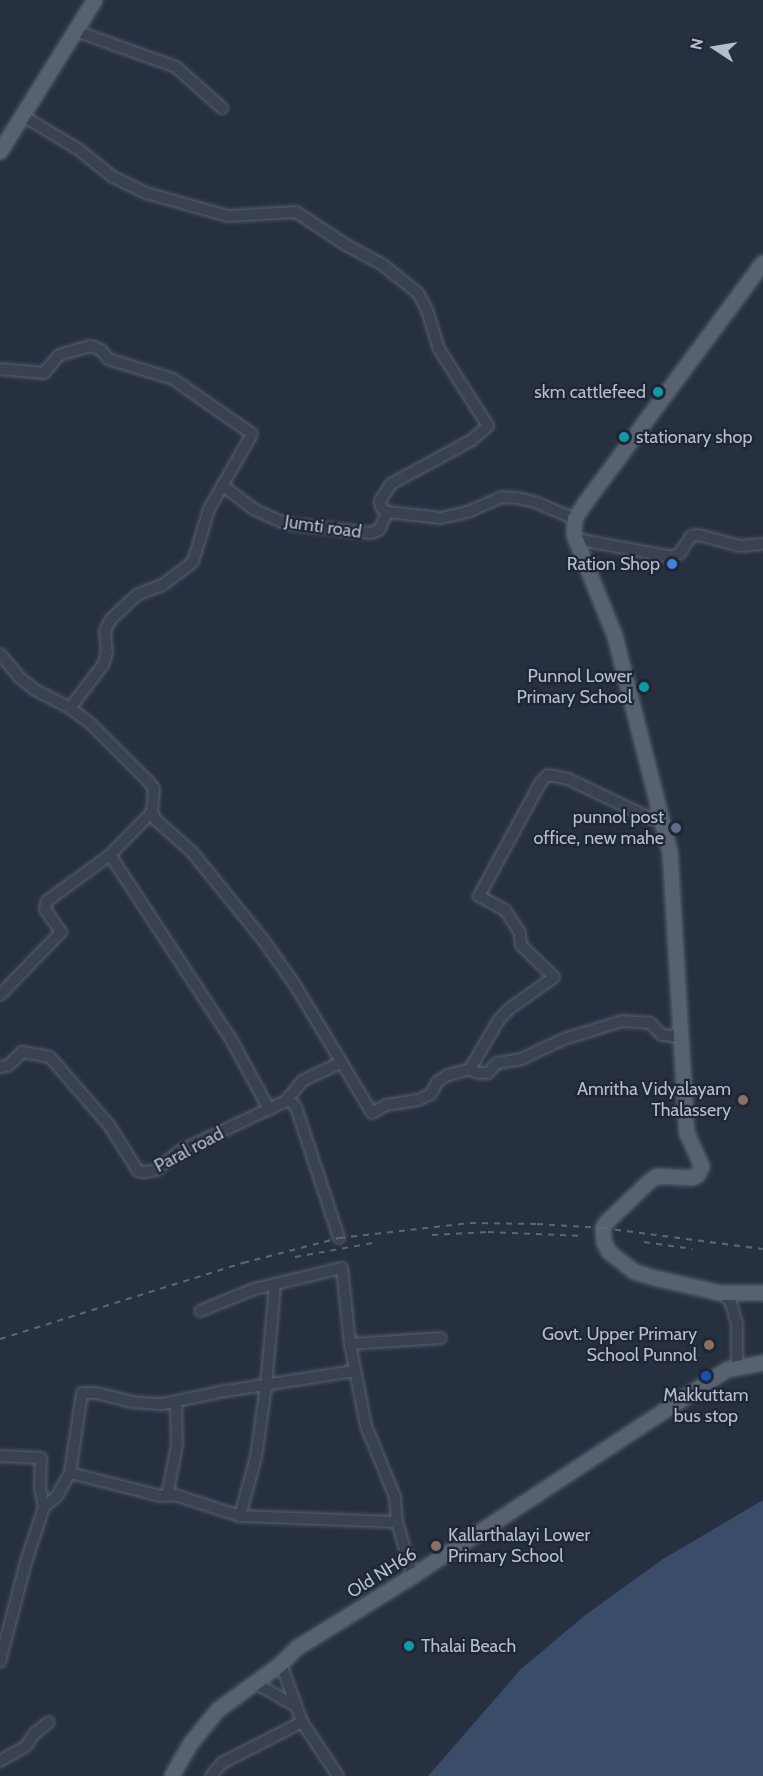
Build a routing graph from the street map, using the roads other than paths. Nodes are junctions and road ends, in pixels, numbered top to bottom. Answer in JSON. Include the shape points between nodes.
{"nodes":[{"id":1,"x":96,"y":0,"type":"edge"},
{"id":2,"x":76,"y":31,"type":"junction"},
{"id":3,"x":222,"y":108,"type":"dead end"},
{"id":4,"x":22,"y":116,"type":"junction"},
{"id":5,"x":1,"y":148,"type":"edge"},
{"id":6,"x":763,"y":263,"type":"edge"},
{"id":7,"x":0,"y":369,"type":"edge"},
{"id":8,"x":222,"y":485,"type":"junction"},
{"id":9,"x":387,"y":512,"type":"junction"},
{"id":10,"x":575,"y":519,"type":"junction"},
{"id":11,"x":576,"y":539,"type":"junction"},
{"id":12,"x":763,"y":544,"type":"edge"},
{"id":13,"x":0,"y":654,"type":"edge"},
{"id":14,"x":70,"y":708,"type":"junction"},
{"id":15,"x":152,"y":812,"type":"junction"},
{"id":16,"x":662,"y":821,"type":"junction"},
{"id":17,"x":110,"y":855,"type":"junction"},
{"id":18,"x":0,"y":994,"type":"edge"},
{"id":19,"x":681,"y":1031,"type":"junction"},
{"id":20,"x":342,"y":1062,"type":"junction"},
{"id":21,"x":0,"y":1067,"type":"edge"},
{"id":22,"x":470,"y":1069,"type":"junction"},
{"id":23,"x":286,"y":1101,"type":"junction"},
{"id":24,"x":269,"y":1109,"type":"junction"},
{"id":25,"x":339,"y":1238,"type":"dead end"},
{"id":26,"x":275,"y":1285,"type":"junction"},
{"id":27,"x":722,"y":1293,"type":"junction"},
{"id":28,"x":763,"y":1293,"type":"edge"},
{"id":29,"x":200,"y":1311,"type":"dead end"},
{"id":30,"x":441,"y":1338,"type":"dead end"},
{"id":31,"x":350,"y":1344,"type":"junction"},
{"id":32,"x":763,"y":1363,"type":"edge"},
{"id":33,"x":737,"y":1368,"type":"junction"},
{"id":34,"x":354,"y":1371,"type":"junction"},
{"id":35,"x":266,"y":1386,"type":"junction"},
{"id":36,"x":176,"y":1401,"type":"junction"},
{"id":37,"x":0,"y":1456,"type":"edge"},
{"id":38,"x":70,"y":1473,"type":"junction"},
{"id":39,"x":167,"y":1496,"type":"junction"},
{"id":40,"x":44,"y":1507,"type":"junction"},
{"id":41,"x":240,"y":1516,"type":"junction"},
{"id":42,"x":397,"y":1522,"type":"junction"},
{"id":43,"x":413,"y":1576,"type":"junction"},
{"id":44,"x":0,"y":1662,"type":"edge"},
{"id":45,"x":281,"y":1664,"type":"junction"},
{"id":46,"x":255,"y":1683,"type":"junction"},
{"id":47,"x":294,"y":1705,"type":"junction"},
{"id":48,"x":49,"y":1722,"type":"dead end"},
{"id":49,"x":302,"y":1722,"type":"junction"},
{"id":50,"x":0,"y":1761,"type":"edge"},
{"id":51,"x":172,"y":1776,"type":"edge"},
{"id":52,"x":212,"y":1776,"type":"edge"},
{"id":53,"x":338,"y":1776,"type":"edge"}],
"edges":[{"from":1,"to":2,"type":"main road"},
{"from":2,"to":3,"type":"street","via":[[176,66]]},
{"from":2,"to":4,"type":"main road"},
{"from":4,"to":5,"type":"main road"},
{"from":4,"to":9,"type":"street","via":[[78,149],[114,177],[146,193],[228,216],[296,212],[402,278],[418,293],[439,349],[488,426],[472,440],[391,484],[380,501]]},
{"from":6,"to":10,"type":"main road"},
{"from":7,"to":8,"type":"street","via":[[44,373],[59,355],[91,346],[108,359],[173,379],[252,434]]},
{"from":8,"to":9,"type":"street","name":"Jumti road","via":[[255,510],[287,524],[371,533],[379,530]]},
{"from":8,"to":14,"type":"street","via":[[209,509],[193,562],[162,585],[138,594],[111,619],[105,631],[107,652],[103,664]]},
{"from":9,"to":10,"type":"street","via":[[441,518],[468,512],[502,497],[518,498]]},
{"from":10,"to":11,"type":"main road"},
{"from":11,"to":12,"type":"street","via":[[672,557],[680,553],[691,536],[740,546]]},
{"from":11,"to":16,"type":"main road","via":[[615,636]]},
{"from":13,"to":14,"type":"street","via":[[19,677]]},
{"from":14,"to":15,"type":"street","via":[[149,782],[155,796]]},
{"from":15,"to":17,"type":"street"},
{"from":15,"to":20,"type":"street","via":[[192,852],[264,941]]},
{"from":16,"to":19,"type":"main road","via":[[670,851]]},
{"from":16,"to":22,"type":"street","via":[[584,784],[548,775],[536,789],[479,896],[505,910],[520,933],[521,945],[554,977],[508,1009],[484,1040]]},
{"from":17,"to":18,"type":"street","via":[[47,901],[45,909],[62,932]]},
{"from":17,"to":24,"type":"street","via":[[231,1039]]},
{"from":19,"to":22,"type":"street","via":[[673,1036],[662,1035],[650,1023],[622,1021],[564,1039],[521,1059],[497,1064],[488,1073]]},
{"from":19,"to":27,"type":"main road","via":[[687,1133],[702,1167],[693,1178],[658,1176],[651,1180],[607,1222],[603,1228],[604,1242],[609,1252],[635,1272]]},
{"from":20,"to":22,"type":"street","via":[[372,1113],[386,1105],[399,1105],[431,1094],[437,1082]]},
{"from":20,"to":23,"type":"street","via":[[302,1081]]},
{"from":21,"to":24,"type":"street","name":"Paral road","via":[[22,1052],[50,1057],[109,1125],[135,1167],[144,1172],[156,1170],[182,1150]]},
{"from":23,"to":24,"type":"street","name":"Paral road"},
{"from":23,"to":25,"type":"street","via":[[296,1107]]},
{"from":26,"to":29,"type":"street","via":[[254,1289]]},
{"from":26,"to":31,"type":"street","via":[[342,1268]]},
{"from":26,"to":35,"type":"street"},
{"from":27,"to":28,"type":"main road"},
{"from":27,"to":33,"type":"street","via":[[732,1303],[737,1324]]},
{"from":30,"to":31,"type":"street"},
{"from":31,"to":34,"type":"street"},
{"from":32,"to":33,"type":"main road","name":"Old NH66"},
{"from":33,"to":43,"type":"main road","name":"Old NH66","via":[[727,1370]]},
{"from":34,"to":35,"type":"street"},
{"from":34,"to":42,"type":"street","via":[[366,1426],[395,1497]]},
{"from":35,"to":36,"type":"street"},
{"from":35,"to":41,"type":"street","via":[[256,1457]]},
{"from":36,"to":38,"type":"street","via":[[147,1404],[82,1393]]},
{"from":36,"to":39,"type":"street","via":[[177,1445]]},
{"from":37,"to":40,"type":"street","via":[[41,1458]]},
{"from":38,"to":39,"type":"street"},
{"from":38,"to":40,"type":"street","via":[[57,1496]]},
{"from":39,"to":41,"type":"street","via":[[175,1495]]},
{"from":40,"to":44,"type":"street"},
{"from":41,"to":42,"type":"street"},
{"from":42,"to":43,"type":"street"},
{"from":43,"to":45,"type":"main road","name":"Old NH66","via":[[297,1648]]},
{"from":45,"to":46,"type":"main road","name":"Old NH66"},
{"from":45,"to":47,"type":"street"},
{"from":46,"to":47,"type":"street"},
{"from":46,"to":51,"type":"main road","name":"Old NH66","via":[[218,1710],[192,1742]]},
{"from":47,"to":49,"type":"street"},
{"from":48,"to":50,"type":"street","via":[[26,1746]]},
{"from":49,"to":52,"type":"street","via":[[222,1763]]},
{"from":49,"to":53,"type":"street"}]}
